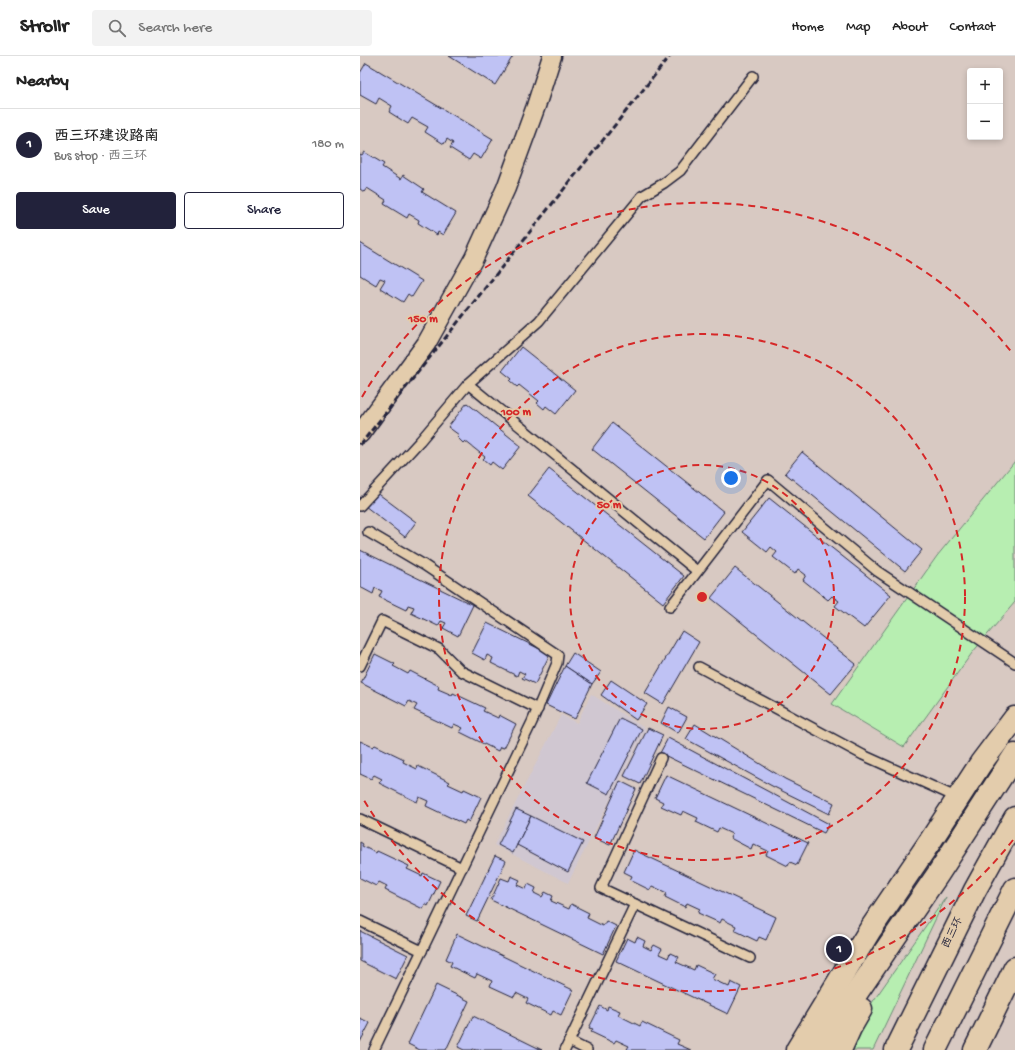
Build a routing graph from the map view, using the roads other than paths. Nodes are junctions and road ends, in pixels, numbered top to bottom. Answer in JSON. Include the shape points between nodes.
{"nodes":[{"id":1,"x":552,"y":56,"type":"edge"},
{"id":2,"x":753,"y":76,"type":"dead end"},
{"id":3,"x":468,"y":384,"type":"junction"},
{"id":4,"x":360,"y":434,"type":"edge"},
{"id":5,"x":360,"y":506,"type":"edge"},
{"id":6,"x":368,"y":532,"type":"dead end"},
{"id":7,"x":698,"y":571,"type":"junction"},
{"id":8,"x":670,"y":607,"type":"dead end"},
{"id":9,"x":1015,"y":663,"type":"edge"},
{"id":10,"x":360,"y":666,"type":"edge"},
{"id":11,"x":699,"y":667,"type":"dead end"},
{"id":12,"x":538,"y":709,"type":"junction"},
{"id":13,"x":1015,"y":718,"type":"edge"},
{"id":14,"x":1015,"y":755,"type":"edge"},
{"id":15,"x":661,"y":758,"type":"dead end"},
{"id":16,"x":958,"y":798,"type":"junction"},
{"id":17,"x":1015,"y":818,"type":"edge"},
{"id":18,"x":360,"y":819,"type":"edge"},
{"id":19,"x":462,"y":868,"type":"junction"},
{"id":20,"x":938,"y":874,"type":"junction"},
{"id":21,"x":1011,"y":897,"type":"edge"},
{"id":22,"x":635,"y":904,"type":"junction"},
{"id":23,"x":360,"y":921,"type":"edge"},
{"id":24,"x":422,"y":951,"type":"junction"},
{"id":25,"x":750,"y":958,"type":"dead end"},
{"id":26,"x":980,"y":959,"type":"junction"},
{"id":27,"x":1015,"y":968,"type":"edge"},
{"id":28,"x":569,"y":1041,"type":"junction"},
{"id":29,"x":374,"y":1050,"type":"edge"},
{"id":30,"x":565,"y":1050,"type":"edge"},
{"id":31,"x":588,"y":1050,"type":"edge"},
{"id":32,"x":797,"y":1050,"type":"edge"},
{"id":33,"x":820,"y":1050,"type":"edge"},
{"id":34,"x":840,"y":1050,"type":"edge"},
{"id":35,"x":896,"y":1050,"type":"edge"},
{"id":36,"x":935,"y":1050,"type":"edge"},
{"id":37,"x":947,"y":1050,"type":"edge"},
{"id":38,"x":975,"y":1050,"type":"edge"}],
"edges":[{"from":1,"to":4,"type":"street","via":[[506,188],[474,258],[426,344]]},
{"from":2,"to":3,"type":"lane","via":[[680,171],[642,196],[538,321]]},
{"from":3,"to":5,"type":"lane"},
{"from":3,"to":7,"type":"lane"},
{"from":6,"to":12,"type":"lane","via":[[424,565],[558,654],[558,663]]},
{"from":7,"to":8,"type":"lane"},
{"from":7,"to":9,"type":"lane","via":[[768,480],[877,572]]},
{"from":10,"to":12,"type":"lane","via":[[382,621],[439,648],[461,671]]},
{"from":11,"to":16,"type":"lane","via":[[863,755]]},
{"from":12,"to":19,"type":"lane"},
{"from":13,"to":16,"type":"main road"},
{"from":14,"to":20,"type":"main road"},
{"from":15,"to":22,"type":"lane","via":[[601,888]]},
{"from":16,"to":32,"type":"main road","via":[[870,930]]},
{"from":17,"to":35,"type":"main road","name":"西三环","via":[[975,890]]},
{"from":18,"to":19,"type":"lane"},
{"from":19,"to":24,"type":"lane"},
{"from":20,"to":33,"type":"main road"},
{"from":20,"to":34,"type":"main road"},
{"from":21,"to":26,"type":"main road"},
{"from":22,"to":25,"type":"lane"},
{"from":22,"to":28,"type":"lane"},
{"from":23,"to":24,"type":"lane"},
{"from":24,"to":29,"type":"lane"},
{"from":26,"to":36,"type":"main road"},
{"from":26,"to":37,"type":"main road"},
{"from":27,"to":38,"type":"main road"},
{"from":28,"to":30,"type":"lane"},
{"from":28,"to":31,"type":"lane"}]}
